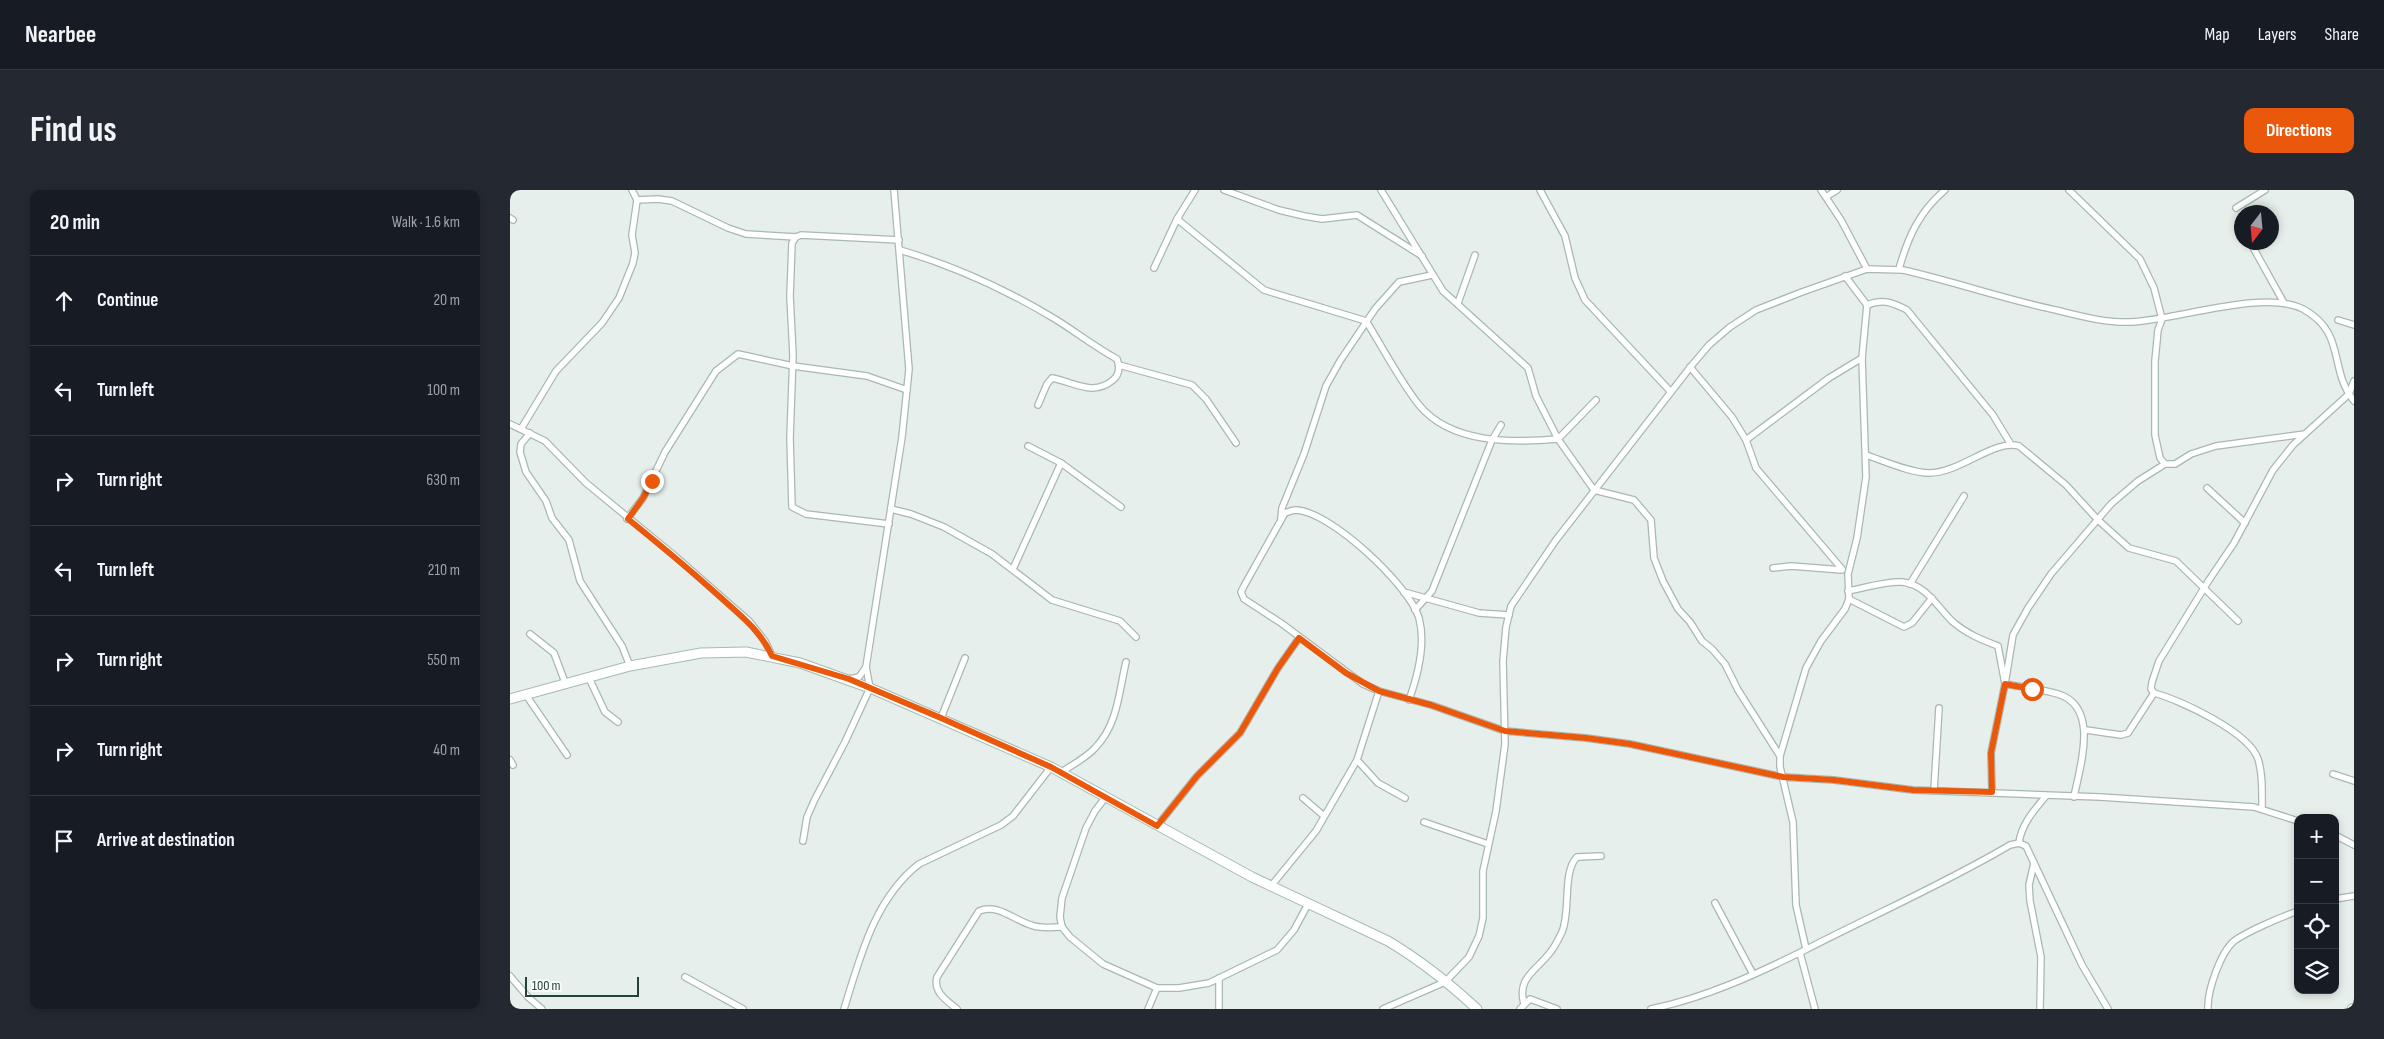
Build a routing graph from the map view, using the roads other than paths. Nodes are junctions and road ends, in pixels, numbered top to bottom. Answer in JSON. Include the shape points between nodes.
{"nodes":[{"id":1,"x":632,"y":190,"type":"edge"},
{"id":2,"x":894,"y":190,"type":"edge"},
{"id":3,"x":1195,"y":190,"type":"edge"},
{"id":4,"x":1224,"y":190,"type":"edge"},
{"id":5,"x":1381,"y":190,"type":"edge"},
{"id":6,"x":1540,"y":190,"type":"edge"},
{"id":7,"x":1821,"y":190,"type":"edge"},
{"id":8,"x":1837,"y":190,"type":"edge"},
{"id":9,"x":1945,"y":190,"type":"edge"},
{"id":10,"x":2069,"y":190,"type":"edge"},
{"id":11,"x":2265,"y":190,"type":"edge"},
{"id":12,"x":1826,"y":197,"type":"junction"},
{"id":13,"x":638,"y":200,"type":"junction"},
{"id":14,"x":2241,"y":205,"type":"edge"},
{"id":15,"x":1177,"y":219,"type":"junction"},
{"id":16,"x":796,"y":237,"type":"junction"},
{"id":17,"x":899,"y":240,"type":"junction"},
{"id":18,"x":900,"y":250,"type":"junction"},
{"id":19,"x":2254,"y":250,"type":"edge"},
{"id":20,"x":1475,"y":255,"type":"dead end"},
{"id":21,"x":1423,"y":257,"type":"junction"},
{"id":22,"x":1154,"y":268,"type":"dead end"},
{"id":23,"x":1867,"y":269,"type":"junction"},
{"id":24,"x":1899,"y":269,"type":"junction"},
{"id":25,"x":1432,"y":275,"type":"junction"},
{"id":26,"x":1845,"y":276,"type":"junction"},
{"id":27,"x":1458,"y":303,"type":"junction"},
{"id":28,"x":2284,"y":303,"type":"junction"},
{"id":29,"x":1867,"y":305,"type":"junction"},
{"id":30,"x":2162,"y":319,"type":"junction"},
{"id":31,"x":2338,"y":320,"type":"dead end"},
{"id":32,"x":1366,"y":321,"type":"junction"},
{"id":33,"x":2354,"y":325,"type":"edge"},
{"id":34,"x":1862,"y":358,"type":"junction"},
{"id":35,"x":1119,"y":365,"type":"junction"},
{"id":36,"x":793,"y":366,"type":"junction"},
{"id":37,"x":1690,"y":367,"type":"junction"},
{"id":38,"x":2354,"y":381,"type":"edge"},
{"id":39,"x":907,"y":390,"type":"junction"},
{"id":40,"x":1671,"y":392,"type":"junction"},
{"id":41,"x":2349,"y":394,"type":"junction"},
{"id":42,"x":1596,"y":400,"type":"dead end"},
{"id":43,"x":2354,"y":401,"type":"edge"},
{"id":44,"x":1038,"y":405,"type":"dead end"},
{"id":45,"x":510,"y":424,"type":"edge"},
{"id":46,"x":1501,"y":425,"type":"dead end"},
{"id":47,"x":521,"y":429,"type":"junction"},
{"id":48,"x":530,"y":433,"type":"junction"},
{"id":49,"x":2305,"y":434,"type":"junction"},
{"id":50,"x":1558,"y":439,"type":"junction"},
{"id":51,"x":1492,"y":440,"type":"junction"},
{"id":52,"x":1746,"y":440,"type":"junction"},
{"id":53,"x":1236,"y":443,"type":"dead end"},
{"id":54,"x":2010,"y":443,"type":"junction"},
{"id":55,"x":1028,"y":446,"type":"dead end"},
{"id":56,"x":1866,"y":455,"type":"junction"},
{"id":57,"x":1061,"y":463,"type":"junction"},
{"id":58,"x":2165,"y":464,"type":"junction"},
{"id":59,"x":2207,"y":488,"type":"dead end"},
{"id":60,"x":1594,"y":490,"type":"junction"},
{"id":61,"x":1964,"y":496,"type":"dead end"},
{"id":62,"x":1121,"y":507,"type":"dead end"},
{"id":63,"x":891,"y":509,"type":"junction"},
{"id":64,"x":1281,"y":518,"type":"junction"},
{"id":65,"x":628,"y":519,"type":"junction"},
{"id":66,"x":2098,"y":520,"type":"junction"},
{"id":67,"x":2245,"y":522,"type":"junction"},
{"id":68,"x":889,"y":524,"type":"junction"},
{"id":69,"x":1773,"y":568,"type":"dead end"},
{"id":70,"x":1013,"y":569,"type":"junction"},
{"id":71,"x":1842,"y":569,"type":"junction"},
{"id":72,"x":1848,"y":574,"type":"junction"},
{"id":73,"x":1910,"y":584,"type":"junction"},
{"id":74,"x":2204,"y":588,"type":"junction"},
{"id":75,"x":1848,"y":591,"type":"junction"},
{"id":76,"x":1404,"y":592,"type":"junction"},
{"id":77,"x":1426,"y":598,"type":"junction"},
{"id":78,"x":1932,"y":598,"type":"junction"},
{"id":79,"x":1848,"y":599,"type":"junction"},
{"id":80,"x":1416,"y":610,"type":"junction"},
{"id":81,"x":1509,"y":615,"type":"junction"},
{"id":82,"x":2238,"y":621,"type":"dead end"},
{"id":83,"x":530,"y":634,"type":"dead end"},
{"id":84,"x":1136,"y":637,"type":"dead end"},
{"id":85,"x":1299,"y":638,"type":"junction"},
{"id":86,"x":772,"y":656,"type":"junction"},
{"id":87,"x":965,"y":658,"type":"dead end"},
{"id":88,"x":1126,"y":662,"type":"dead end"},
{"id":89,"x":630,"y":666,"type":"junction"},
{"id":90,"x":866,"y":667,"type":"junction"},
{"id":91,"x":589,"y":678,"type":"junction"},
{"id":92,"x":849,"y":679,"type":"junction"},
{"id":93,"x":2005,"y":684,"type":"junction"},
{"id":94,"x":566,"y":685,"type":"junction"},
{"id":95,"x":870,"y":688,"type":"junction"},
{"id":96,"x":1379,"y":691,"type":"junction"},
{"id":97,"x":2154,"y":693,"type":"junction"},
{"id":98,"x":526,"y":695,"type":"junction"},
{"id":99,"x":510,"y":699,"type":"edge"},
{"id":100,"x":1409,"y":700,"type":"junction"},
{"id":101,"x":1939,"y":708,"type":"dead end"},
{"id":102,"x":941,"y":718,"type":"junction"},
{"id":103,"x":618,"y":722,"type":"dead end"},
{"id":104,"x":2086,"y":730,"type":"junction"},
{"id":105,"x":1505,"y":731,"type":"junction"},
{"id":106,"x":567,"y":755,"type":"dead end"},
{"id":107,"x":1780,"y":756,"type":"junction"},
{"id":108,"x":1357,"y":760,"type":"junction"},
{"id":109,"x":1051,"y":767,"type":"junction"},
{"id":110,"x":1060,"y":773,"type":"junction"},
{"id":111,"x":2333,"y":774,"type":"dead end"},
{"id":112,"x":1783,"y":777,"type":"junction"},
{"id":113,"x":2354,"y":782,"type":"edge"},
{"id":114,"x":1934,"y":790,"type":"junction"},
{"id":115,"x":1992,"y":792,"type":"junction"},
{"id":116,"x":2046,"y":796,"type":"junction"},
{"id":117,"x":2074,"y":797,"type":"junction"},
{"id":118,"x":1105,"y":798,"type":"junction"},
{"id":119,"x":1303,"y":798,"type":"dead end"},
{"id":120,"x":1405,"y":798,"type":"dead end"},
{"id":121,"x":2262,"y":809,"type":"junction"},
{"id":122,"x":1324,"y":816,"type":"junction"},
{"id":123,"x":2294,"y":820,"type":"edge"},
{"id":124,"x":1424,"y":822,"type":"dead end"},
{"id":125,"x":1157,"y":826,"type":"junction"},
{"id":126,"x":2339,"y":837,"type":"edge"},
{"id":127,"x":803,"y":841,"type":"dead end"},
{"id":128,"x":2019,"y":843,"type":"junction"},
{"id":129,"x":1488,"y":844,"type":"junction"},
{"id":130,"x":2354,"y":845,"type":"edge"},
{"id":131,"x":1601,"y":856,"type":"dead end"},
{"id":132,"x":2034,"y":863,"type":"junction"},
{"id":133,"x":1271,"y":886,"type":"junction"},
{"id":134,"x":2354,"y":896,"type":"edge"},
{"id":135,"x":2339,"y":898,"type":"edge"},
{"id":136,"x":1715,"y":903,"type":"dead end"},
{"id":137,"x":1308,"y":904,"type":"junction"},
{"id":138,"x":2294,"y":913,"type":"edge"},
{"id":139,"x":1062,"y":927,"type":"junction"},
{"id":140,"x":1803,"y":951,"type":"junction"},
{"id":141,"x":1753,"y":974,"type":"junction"},
{"id":142,"x":510,"y":976,"type":"edge"},
{"id":143,"x":685,"y":977,"type":"dead end"},
{"id":144,"x":1219,"y":978,"type":"junction"},
{"id":145,"x":1445,"y":982,"type":"junction"},
{"id":146,"x":1157,"y":988,"type":"junction"},
{"id":147,"x":1522,"y":1006,"type":"edge"},
{"id":148,"x":542,"y":1009,"type":"edge"},
{"id":149,"x":743,"y":1009,"type":"edge"},
{"id":150,"x":844,"y":1009,"type":"edge"},
{"id":151,"x":957,"y":1009,"type":"edge"},
{"id":152,"x":1148,"y":1009,"type":"edge"},
{"id":153,"x":1219,"y":1009,"type":"edge"},
{"id":154,"x":1382,"y":1009,"type":"edge"},
{"id":155,"x":1477,"y":1009,"type":"edge"},
{"id":156,"x":1557,"y":1009,"type":"edge"},
{"id":157,"x":1651,"y":1009,"type":"edge"},
{"id":158,"x":1815,"y":1009,"type":"edge"},
{"id":159,"x":2040,"y":1009,"type":"edge"},
{"id":160,"x":2108,"y":1009,"type":"edge"},
{"id":161,"x":2208,"y":1009,"type":"edge"}],
"edges":[{"from":1,"to":13,"type":"street"},
{"from":2,"to":17,"type":"street"},
{"from":3,"to":15,"type":"street"},
{"from":4,"to":21,"type":"street","via":[[1304,216],[1322,219],[1357,215]]},
{"from":5,"to":21,"type":"street"},
{"from":6,"to":40,"type":"street","via":[[1565,236],[1575,278],[1585,300]]},
{"from":7,"to":12,"type":"street"},
{"from":8,"to":12,"type":"street"},
{"from":9,"to":24,"type":"street","via":[[1918,219]]},
{"from":10,"to":30,"type":"street","via":[[2140,259],[2154,288]]},
{"from":11,"to":14,"type":"street"},
{"from":12,"to":23,"type":"street"},
{"from":13,"to":16,"type":"street","via":[[672,201],[746,234]]},
{"from":13,"to":47,"type":"street","via":[[632,235],[635,253],[619,298],[602,323],[556,371]]},
{"from":15,"to":22,"type":"street"},
{"from":15,"to":32,"type":"street","via":[[1264,290]]},
{"from":16,"to":17,"type":"street"},
{"from":16,"to":36,"type":"street","via":[[792,243],[790,296]]},
{"from":17,"to":18,"type":"street"},
{"from":18,"to":35,"type":"street","via":[[970,275],[1016,298],[1054,318],[1117,359]]},
{"from":18,"to":39,"type":"street","via":[[908,344]]},
{"from":19,"to":28,"type":"street"},
{"from":20,"to":27,"type":"street"},
{"from":21,"to":25,"type":"street"},
{"from":23,"to":24,"type":"street"},
{"from":23,"to":26,"type":"street"},
{"from":24,"to":30,"type":"street","via":[[2090,318],[2130,322]]},
{"from":25,"to":27,"type":"street","via":[[1443,291]]},
{"from":25,"to":32,"type":"street","via":[[1399,282]]},
{"from":26,"to":29,"type":"street"},
{"from":26,"to":37,"type":"street","via":[[1756,310],[1709,345]]},
{"from":27,"to":50,"type":"street","via":[[1528,368],[1536,396]]},
{"from":28,"to":30,"type":"street","via":[[2242,305]]},
{"from":28,"to":41,"type":"street","via":[[2304,309],[2329,332]]},
{"from":29,"to":34,"type":"street"},
{"from":29,"to":54,"type":"street","via":[[1891,301],[1907,310],[1993,415]]},
{"from":30,"to":58,"type":"street","via":[[2155,361],[2154,403],[2160,458]]},
{"from":31,"to":33,"type":"street"},
{"from":32,"to":51,"type":"street","via":[[1420,406],[1453,430]]},
{"from":32,"to":64,"type":"street","via":[[1326,386]]},
{"from":34,"to":52,"type":"street","via":[[1829,378]]},
{"from":34,"to":56,"type":"street"},
{"from":35,"to":44,"type":"street","via":[[1117,377],[1094,389],[1049,379]]},
{"from":35,"to":53,"type":"street","via":[[1192,384]]},
{"from":36,"to":39,"type":"street","via":[[867,376]]},
{"from":36,"to":65,"type":"street","via":[[738,354],[716,371]]},
{"from":36,"to":68,"type":"street","via":[[792,507],[806,514]]},
{"from":37,"to":40,"type":"street"},
{"from":37,"to":52,"type":"street"},
{"from":38,"to":41,"type":"street"},
{"from":39,"to":63,"type":"street"},
{"from":40,"to":60,"type":"street"},
{"from":41,"to":43,"type":"street"},
{"from":41,"to":49,"type":"street"},
{"from":42,"to":50,"type":"street"},
{"from":45,"to":47,"type":"street"},
{"from":46,"to":51,"type":"street"},
{"from":47,"to":48,"type":"street"},
{"from":48,"to":65,"type":"street","via":[[545,440],[586,483]]},
{"from":48,"to":89,"type":"street","via":[[521,444],[520,452],[526,472],[546,501],[552,518],[569,540],[580,581],[622,646]]},
{"from":49,"to":58,"type":"street","via":[[2216,446],[2190,454],[2175,464]]},
{"from":49,"to":67,"type":"street","via":[[2273,470]]},
{"from":50,"to":51,"type":"street"},
{"from":50,"to":60,"type":"street"},
{"from":51,"to":77,"type":"street","via":[[1432,591]]},
{"from":52,"to":71,"type":"street","via":[[1756,468]]},
{"from":54,"to":56,"type":"street","via":[[1961,465],[1930,473]]},
{"from":54,"to":66,"type":"street","via":[[2019,446],[2049,470]]},
{"from":55,"to":57,"type":"street"},
{"from":56,"to":72,"type":"street","via":[[1862,510]]},
{"from":57,"to":62,"type":"street"},
{"from":57,"to":70,"type":"street"},
{"from":58,"to":66,"type":"street","via":[[2126,491]]},
{"from":59,"to":67,"type":"street"},
{"from":60,"to":81,"type":"street","via":[[1527,580]]},
{"from":60,"to":107,"type":"street","via":[[1634,500],[1651,520],[1654,558],[1666,588],[1702,641],[1724,664]]},
{"from":61,"to":73,"type":"street"},
{"from":63,"to":68,"type":"street"},
{"from":63,"to":70,"type":"street","via":[[944,528]]},
{"from":64,"to":76,"type":"street","via":[[1294,510],[1315,515],[1376,561]]},
{"from":64,"to":85,"type":"street","via":[[1242,592],[1244,599]]},
{"from":65,"to":86,"type":"street","via":[[749,621]]},
{"from":66,"to":74,"type":"street","via":[[2129,548],[2176,561]]},
{"from":66,"to":93,"type":"street","via":[[2051,574],[2013,634]]},
{"from":67,"to":74,"type":"street"},
{"from":68,"to":90,"type":"street"},
{"from":69,"to":71,"type":"street"},
{"from":70,"to":84,"type":"street","via":[[1052,600],[1120,621]]},
{"from":71,"to":72,"type":"street"},
{"from":72,"to":75,"type":"street"},
{"from":73,"to":75,"type":"street","via":[[1884,584]]},
{"from":73,"to":78,"type":"street"},
{"from":74,"to":82,"type":"street"},
{"from":74,"to":97,"type":"street","via":[[2159,661],[2152,682]]},
{"from":75,"to":79,"type":"street"},
{"from":76,"to":77,"type":"street"},
{"from":76,"to":80,"type":"street"},
{"from":77,"to":80,"type":"street"},
{"from":77,"to":81,"type":"street","via":[[1479,613]]},
{"from":78,"to":79,"type":"street","via":[[1912,623],[1904,627]]},
{"from":78,"to":93,"type":"street","via":[[1954,623],[1971,635],[1998,646]]},
{"from":79,"to":107,"type":"street","via":[[1845,609],[1806,668]]},
{"from":80,"to":100,"type":"street","via":[[1420,661]]},
{"from":81,"to":105,"type":"street","via":[[1503,660]]},
{"from":83,"to":94,"type":"street","via":[[554,653]]},
{"from":85,"to":96,"type":"street","via":[[1346,673]]},
{"from":85,"to":125,"type":"street","via":[[1240,733],[1197,776]]},
{"from":86,"to":89,"type":"main road","via":[[720,652]]},
{"from":86,"to":92,"type":"main road"},
{"from":87,"to":102,"type":"street"},
{"from":88,"to":110,"type":"street","via":[[1114,716],[1102,740]]},
{"from":89,"to":91,"type":"main road"},
{"from":90,"to":92,"type":"street","via":[[859,676]]},
{"from":90,"to":95,"type":"street"},
{"from":91,"to":94,"type":"main road"},
{"from":91,"to":103,"type":"street","via":[[605,712]]},
{"from":92,"to":95,"type":"main road"},
{"from":93,"to":104,"type":"street","via":[[2060,694],[2076,704]]},
{"from":93,"to":115,"type":"street","via":[[1991,753]]},
{"from":94,"to":98,"type":"main road"},
{"from":95,"to":102,"type":"main road"},
{"from":95,"to":127,"type":"street","via":[[807,817]]},
{"from":96,"to":100,"type":"street"},
{"from":96,"to":108,"type":"street"},
{"from":97,"to":104,"type":"street","via":[[2128,733]]},
{"from":97,"to":121,"type":"street","via":[[2206,714],[2253,750],[2260,768]]},
{"from":98,"to":99,"type":"main road"},
{"from":98,"to":106,"type":"street"},
{"from":100,"to":105,"type":"street"},
{"from":101,"to":114,"type":"street"},
{"from":102,"to":109,"type":"main road"},
{"from":104,"to":117,"type":"street"},
{"from":105,"to":112,"type":"street","via":[[1630,744]]},
{"from":105,"to":129,"type":"street","via":[[1496,811]]},
{"from":107,"to":112,"type":"street"},
{"from":108,"to":120,"type":"street","via":[[1378,783]]},
{"from":108,"to":122,"type":"street"},
{"from":109,"to":110,"type":"main road"},
{"from":109,"to":150,"type":"street","via":[[1013,816],[908,872],[879,912]]},
{"from":110,"to":118,"type":"main road"},
{"from":111,"to":113,"type":"street"},
{"from":112,"to":114,"type":"street"},
{"from":112,"to":140,"type":"street","via":[[1793,822],[1796,905]]},
{"from":114,"to":115,"type":"street"},
{"from":115,"to":116,"type":"street"},
{"from":116,"to":117,"type":"street"},
{"from":116,"to":128,"type":"street","via":[[2025,824]]},
{"from":117,"to":121,"type":"street"},
{"from":118,"to":125,"type":"main road"},
{"from":118,"to":139,"type":"street","via":[[1086,828],[1062,898]]},
{"from":119,"to":122,"type":"street"},
{"from":121,"to":123,"type":"street"},
{"from":122,"to":133,"type":"street","via":[[1316,831]]},
{"from":124,"to":129,"type":"street"},
{"from":125,"to":133,"type":"main road"},
{"from":126,"to":130,"type":"street"},
{"from":128,"to":132,"type":"street","via":[[2026,846]]},
{"from":128,"to":140,"type":"street"},
{"from":129,"to":145,"type":"street","via":[[1479,936],[1470,957]]},
{"from":131,"to":147,"type":"street","via":[[1578,857],[1573,862],[1565,924],[1549,954],[1528,973],[1522,985]]},
{"from":132,"to":159,"type":"street","via":[[2029,884],[2040,957]]},
{"from":132,"to":160,"type":"street","via":[[2082,964]]},
{"from":133,"to":137,"type":"main road"},
{"from":134,"to":135,"type":"street"},
{"from":136,"to":141,"type":"street"},
{"from":137,"to":144,"type":"street","via":[[1294,930],[1277,950]]},
{"from":137,"to":145,"type":"main road","via":[[1388,941]]},
{"from":138,"to":161,"type":"street","via":[[2234,942],[2226,951],[2210,988]]},
{"from":139,"to":146,"type":"street","via":[[1102,964]]},
{"from":139,"to":151,"type":"street","via":[[1031,926],[994,909],[979,911],[935,985],[938,992]]},
{"from":140,"to":141,"type":"street"},
{"from":140,"to":158,"type":"street"},
{"from":141,"to":157,"type":"street","via":[[1697,998]]},
{"from":142,"to":148,"type":"street"},
{"from":143,"to":149,"type":"street"},
{"from":144,"to":146,"type":"street","via":[[1179,988]]},
{"from":144,"to":153,"type":"street"},
{"from":145,"to":154,"type":"street"},
{"from":145,"to":155,"type":"main road"},
{"from":146,"to":152,"type":"street"},
{"from":147,"to":156,"type":"street","via":[[1530,999]]}]}
